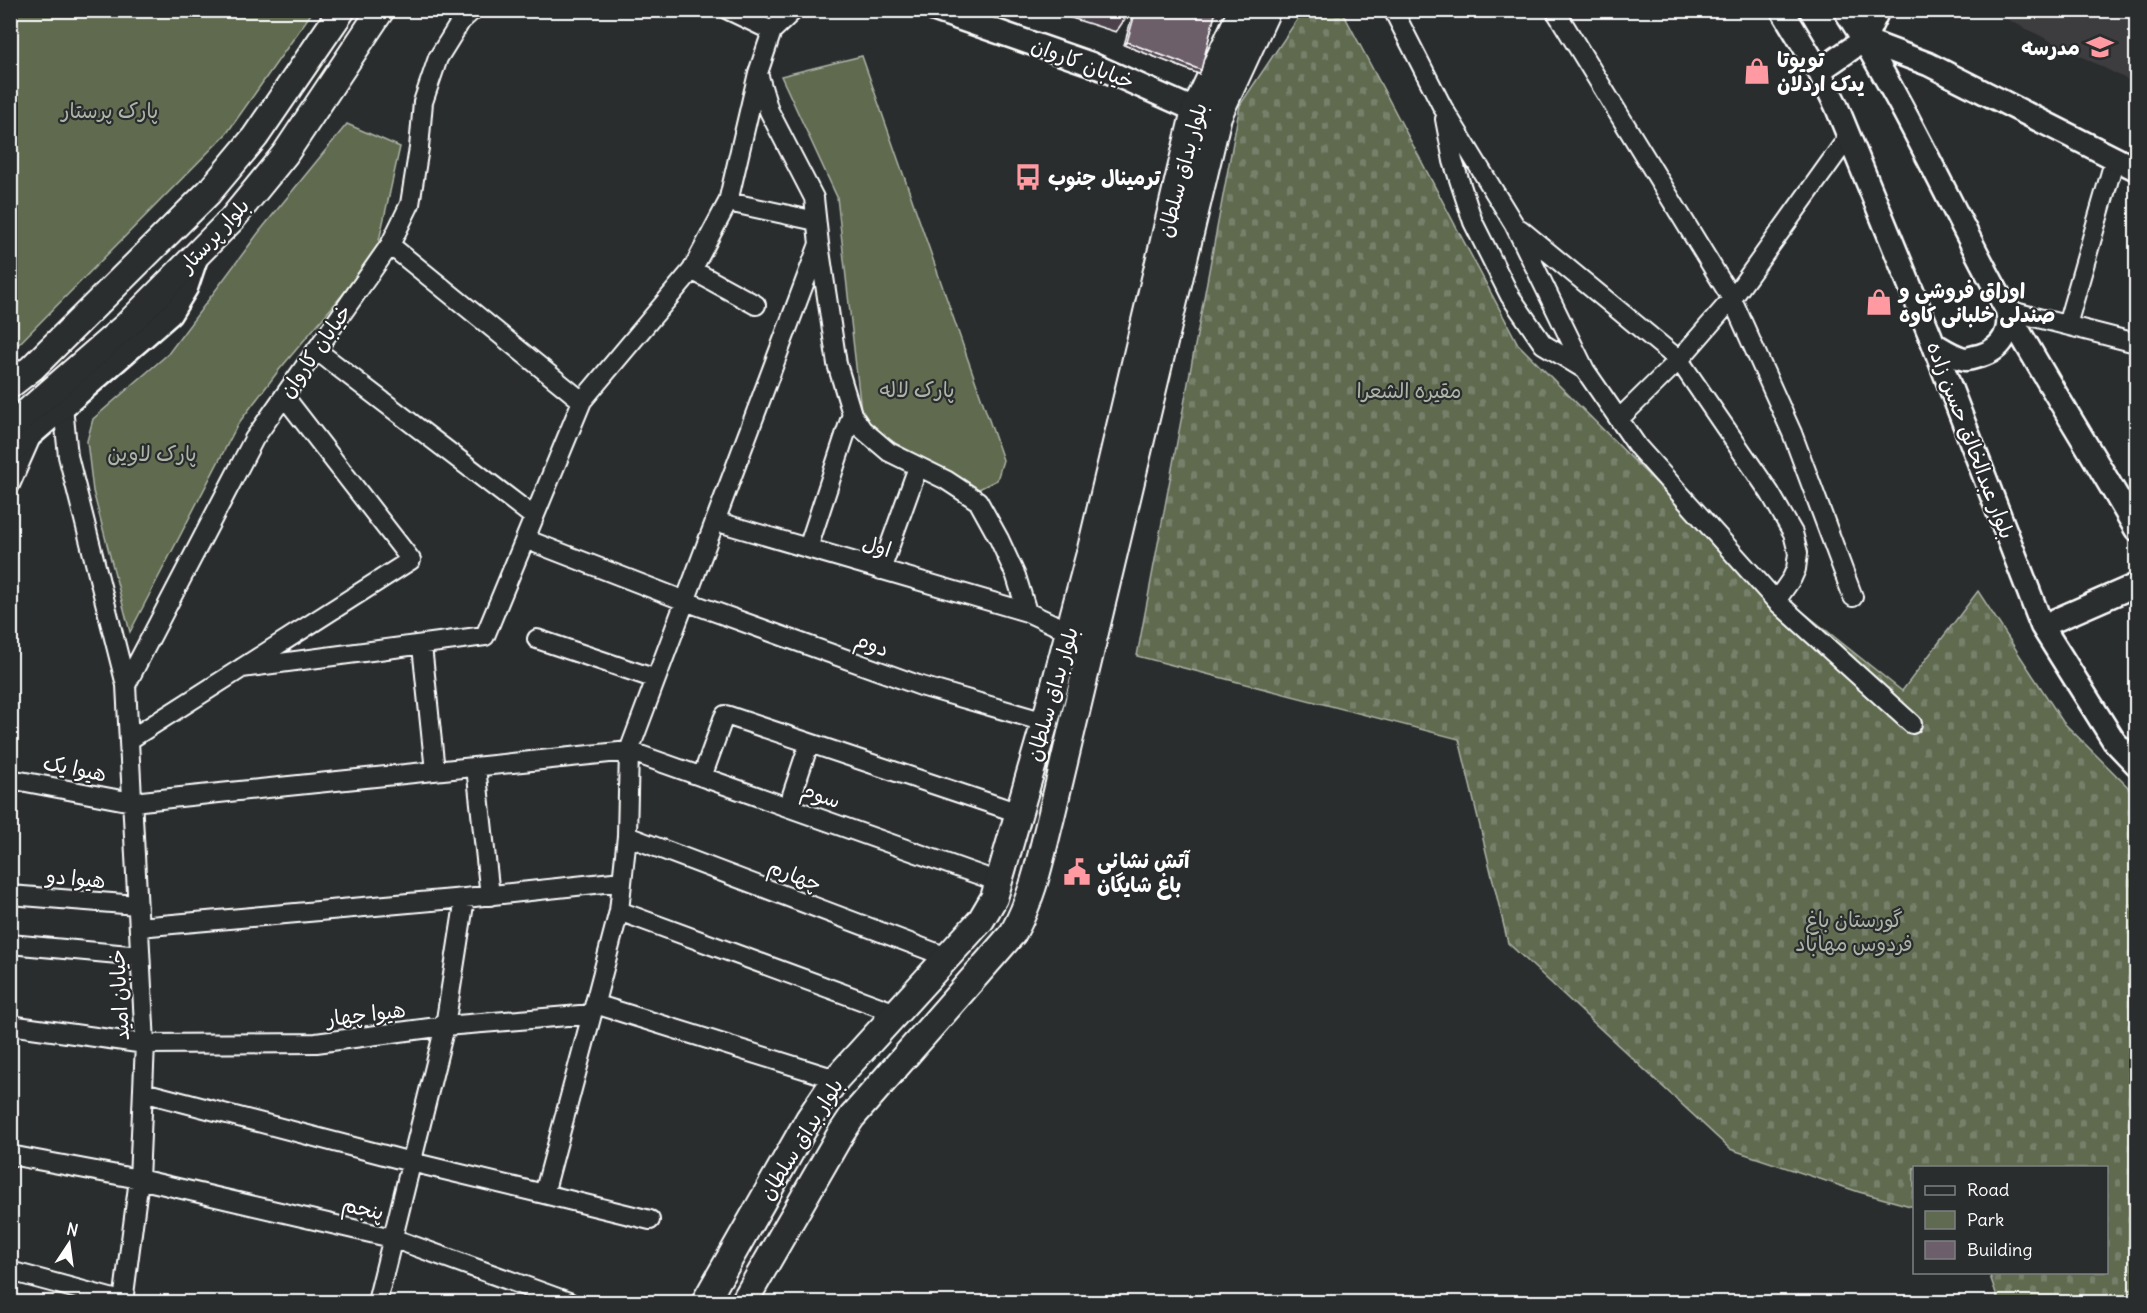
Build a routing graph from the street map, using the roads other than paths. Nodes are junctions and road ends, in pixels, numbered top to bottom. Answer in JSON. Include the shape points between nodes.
{"nodes":[{"id":1,"x":342,"y":10,"type":"edge"},
{"id":2,"x":381,"y":10,"type":"edge"},
{"id":3,"x":473,"y":10,"type":"edge"},
{"id":4,"x":728,"y":10,"type":"edge"},
{"id":5,"x":794,"y":10,"type":"edge"},
{"id":6,"x":935,"y":10,"type":"edge"},
{"id":7,"x":1242,"y":10,"type":"edge"},
{"id":8,"x":1267,"y":10,"type":"edge"},
{"id":9,"x":1394,"y":10,"type":"edge"},
{"id":10,"x":1556,"y":10,"type":"edge"},
{"id":11,"x":1782,"y":10,"type":"edge"},
{"id":12,"x":1845,"y":10,"type":"edge"},
{"id":13,"x":1878,"y":10,"type":"edge"},
{"id":14,"x":772,"y":31,"type":"junction"},
{"id":15,"x":1864,"y":40,"type":"junction"},
{"id":16,"x":1819,"y":71,"type":"junction"},
{"id":17,"x":758,"y":73,"type":"junction"},
{"id":18,"x":1443,"y":108,"type":"junction"},
{"id":19,"x":1195,"y":110,"type":"junction"},
{"id":20,"x":1849,"y":136,"type":"junction"},
{"id":21,"x":2115,"y":158,"type":"junction"},
{"id":22,"x":2136,"y":169,"type":"edge"},
{"id":23,"x":728,"y":202,"type":"junction"},
{"id":24,"x":816,"y":220,"type":"junction"},
{"id":25,"x":1514,"y":224,"type":"junction"},
{"id":26,"x":819,"y":244,"type":"junction"},
{"id":27,"x":390,"y":245,"type":"junction"},
{"id":28,"x":197,"y":255,"type":"junction"},
{"id":29,"x":692,"y":270,"type":"junction"},
{"id":30,"x":1732,"y":299,"type":"junction"},
{"id":31,"x":756,"y":305,"type":"dead end"},
{"id":32,"x":2007,"y":310,"type":"junction"},
{"id":33,"x":2067,"y":325,"type":"junction"},
{"id":34,"x":2136,"y":344,"type":"edge"},
{"id":35,"x":1934,"y":345,"type":"junction"},
{"id":36,"x":316,"y":350,"type":"junction"},
{"id":37,"x":1679,"y":360,"type":"junction"},
{"id":38,"x":1585,"y":370,"type":"junction"},
{"id":39,"x":10,"y":385,"type":"edge"},
{"id":40,"x":284,"y":396,"type":"junction"},
{"id":41,"x":582,"y":401,"type":"junction"},
{"id":42,"x":63,"y":408,"type":"junction"},
{"id":43,"x":852,"y":414,"type":"junction"},
{"id":44,"x":1619,"y":419,"type":"junction"},
{"id":45,"x":21,"y":431,"type":"edge"},
{"id":46,"x":10,"y":453,"type":"edge"},
{"id":47,"x":918,"y":467,"type":"junction"},
{"id":48,"x":10,"y":485,"type":"edge"},
{"id":49,"x":534,"y":517,"type":"junction"},
{"id":50,"x":715,"y":521,"type":"junction"},
{"id":51,"x":2136,"y":529,"type":"edge"},
{"id":52,"x":525,"y":539,"type":"junction"},
{"id":53,"x":808,"y":548,"type":"junction"},
{"id":54,"x":881,"y":570,"type":"junction"},
{"id":55,"x":2136,"y":585,"type":"edge"},
{"id":56,"x":1853,"y":597,"type":"dead end"},
{"id":57,"x":685,"y":601,"type":"junction"},
{"id":58,"x":1776,"y":601,"type":"junction"},
{"id":59,"x":1027,"y":612,"type":"junction"},
{"id":60,"x":2039,"y":618,"type":"junction"},
{"id":61,"x":1070,"y":632,"type":"junction"},
{"id":62,"x":537,"y":639,"type":"dead end"},
{"id":63,"x":422,"y":646,"type":"junction"},
{"id":64,"x":242,"y":668,"type":"junction"},
{"id":65,"x":656,"y":679,"type":"junction"},
{"id":66,"x":126,"y":685,"type":"junction"},
{"id":67,"x":1045,"y":722,"type":"junction"},
{"id":68,"x":1912,"y":724,"type":"dead end"},
{"id":69,"x":129,"y":740,"type":"junction"},
{"id":70,"x":809,"y":744,"type":"junction"},
{"id":71,"x":629,"y":751,"type":"junction"},
{"id":72,"x":2136,"y":764,"type":"edge"},
{"id":73,"x":477,"y":766,"type":"junction"},
{"id":74,"x":435,"y":771,"type":"junction"},
{"id":75,"x":702,"y":777,"type":"junction"},
{"id":76,"x":10,"y":779,"type":"edge"},
{"id":77,"x":1055,"y":799,"type":"junction"},
{"id":78,"x":132,"y":802,"type":"junction"},
{"id":79,"x":788,"y":807,"type":"junction"},
{"id":80,"x":1019,"y":812,"type":"junction"},
{"id":81,"x":627,"y":836,"type":"junction"},
{"id":82,"x":1045,"y":841,"type":"junction"},
{"id":83,"x":622,"y":881,"type":"junction"},
{"id":84,"x":999,"y":882,"type":"junction"},
{"id":85,"x":10,"y":895,"type":"edge"},
{"id":86,"x":490,"y":896,"type":"junction"},
{"id":87,"x":465,"y":898,"type":"junction"},
{"id":88,"x":137,"y":905,"type":"junction"},
{"id":89,"x":619,"y":911,"type":"junction"},
{"id":90,"x":138,"y":927,"type":"junction"},
{"id":91,"x":10,"y":944,"type":"edge"},
{"id":92,"x":140,"y":956,"type":"junction"},
{"id":93,"x":947,"y":957,"type":"junction"},
{"id":94,"x":593,"y":1009,"type":"junction"},
{"id":95,"x":896,"y":1013,"type":"junction"},
{"id":96,"x":10,"y":1025,"type":"edge"},
{"id":97,"x":445,"y":1026,"type":"junction"},
{"id":98,"x":145,"y":1044,"type":"junction"},
{"id":99,"x":836,"y":1079,"type":"junction"},
{"id":100,"x":143,"y":1092,"type":"junction"},
{"id":101,"x":10,"y":1155,"type":"edge"},
{"id":102,"x":411,"y":1162,"type":"junction"},
{"id":103,"x":140,"y":1179,"type":"junction"},
{"id":104,"x":544,"y":1194,"type":"junction"},
{"id":105,"x":650,"y":1220,"type":"dead end"},
{"id":106,"x":392,"y":1238,"type":"junction"},
{"id":107,"x":10,"y":1271,"type":"edge"},
{"id":108,"x":124,"y":1302,"type":"edge"},
{"id":109,"x":376,"y":1302,"type":"edge"},
{"id":110,"x":569,"y":1302,"type":"edge"},
{"id":111,"x":705,"y":1302,"type":"edge"},
{"id":112,"x":744,"y":1302,"type":"edge"}],
"edges":[{"from":1,"to":39,"type":"main road","name":"بلوار پرستار","via":[[255,137],[209,192],[32,368]]},
{"from":2,"to":28,"type":"main road","name":"بلوار پرستار","via":[[285,153]]},
{"from":3,"to":27,"type":"street","name":"خیابان کاروان","via":[[461,21],[438,58],[423,102],[410,204]]},
{"from":4,"to":14,"type":"street"},
{"from":5,"to":14,"type":"street"},
{"from":6,"to":19,"type":"street","name":"خیابان کاروان","via":[[1091,64]]},
{"from":7,"to":19,"type":"main road","name":"بلوار بداق سلطان"},
{"from":8,"to":77,"type":"main road","name":"بلوار بداق سلطان","via":[[1218,116]]},
{"from":9,"to":18,"type":"street"},
{"from":10,"to":30,"type":"street"},
{"from":11,"to":16,"type":"street","name":"بلوار عبدالخالق حسن زاده"},
{"from":12,"to":15,"type":"street"},
{"from":13,"to":15,"type":"street"},
{"from":14,"to":17,"type":"street"},
{"from":15,"to":16,"type":"street"},
{"from":15,"to":21,"type":"street","via":[[1928,64]]},
{"from":15,"to":32,"type":"street"},
{"from":16,"to":20,"type":"street","name":"بلوار عبدالخالق حسن زاده"},
{"from":17,"to":23,"type":"street"},
{"from":17,"to":24,"type":"street","via":[[769,111],[814,198]]},
{"from":18,"to":25,"type":"street"},
{"from":18,"to":38,"type":"street","via":[[1453,161],[1473,222],[1510,296],[1543,344]]},
{"from":19,"to":61,"type":"main road","name":"بلوار بداق سلطان"},
{"from":20,"to":30,"type":"street"},
{"from":20,"to":35,"type":"street","name":"بلوار عبدالخالق حسن زاده"},
{"from":21,"to":22,"type":"street"},
{"from":21,"to":33,"type":"street"},
{"from":23,"to":24,"type":"street"},
{"from":23,"to":29,"type":"street"},
{"from":24,"to":26,"type":"street"},
{"from":25,"to":37,"type":"street"},
{"from":25,"to":38,"type":"street"},
{"from":26,"to":43,"type":"street","via":[[837,364]]},
{"from":26,"to":50,"type":"street"},
{"from":27,"to":36,"type":"street","name":"خیابان کاروان"},
{"from":27,"to":41,"type":"street"},
{"from":28,"to":42,"type":"street","via":[[186,288],[170,314]]},
{"from":28,"to":45,"type":"main road","name":"بلوار پرستار"},
{"from":29,"to":31,"type":"street"},
{"from":29,"to":41,"type":"street"},
{"from":30,"to":37,"type":"street"},
{"from":30,"to":56,"type":"street","via":[[1792,432]]},
{"from":32,"to":33,"type":"street"},
{"from":32,"to":35,"type":"street","via":[[2007,332],[1990,353],[1966,359]]},
{"from":32,"to":51,"type":"street"},
{"from":33,"to":34,"type":"street"},
{"from":35,"to":60,"type":"street","name":"بلوار عبدالخالق حسن زاده"},
{"from":36,"to":40,"type":"street","name":"خیابان کاروان"},
{"from":36,"to":49,"type":"street"},
{"from":37,"to":44,"type":"street"},
{"from":37,"to":58,"type":"street","via":[[1793,533],[1798,553],[1796,569]]},
{"from":38,"to":44,"type":"street"},
{"from":40,"to":64,"type":"street","via":[[411,560]]},
{"from":40,"to":66,"type":"street","name":"خیابان کاروان","via":[[254,439]]},
{"from":41,"to":49,"type":"street"},
{"from":42,"to":45,"type":"street"},
{"from":42,"to":66,"type":"street","name":"خیابان امید","via":[[68,456]]},
{"from":43,"to":47,"type":"street","via":[[862,429],[889,452]]},
{"from":43,"to":53,"type":"street"},
{"from":44,"to":58,"type":"street","via":[[1638,447]]},
{"from":45,"to":46,"type":"street"},
{"from":45,"to":48,"type":"street"},
{"from":47,"to":54,"type":"street"},
{"from":47,"to":59,"type":"street","via":[[978,501],[1016,576]]},
{"from":49,"to":52,"type":"street"},
{"from":50,"to":53,"type":"street","name":"اول"},
{"from":50,"to":57,"type":"street"},
{"from":52,"to":57,"type":"street","name":"دوم"},
{"from":52,"to":63,"type":"street","via":[[486,636]]},
{"from":53,"to":54,"type":"street","name":"اول"},
{"from":54,"to":59,"type":"street","name":"اول"},
{"from":55,"to":60,"type":"street"},
{"from":57,"to":65,"type":"street"},
{"from":57,"to":67,"type":"street","name":"دوم","via":[[921,686]]},
{"from":58,"to":68,"type":"street"},
{"from":59,"to":61,"type":"street","name":"اول"},
{"from":60,"to":72,"type":"street","name":"بلوار عبدالخالق حسن زاده","via":[[2114,741]]},
{"from":61,"to":67,"type":"main road","name":"بلوار بداق سلطان"},
{"from":62,"to":65,"type":"street"},
{"from":63,"to":64,"type":"street"},
{"from":63,"to":74,"type":"street"},
{"from":64,"to":69,"type":"street"},
{"from":65,"to":71,"type":"street"},
{"from":66,"to":69,"type":"street","name":"خیابان امید"},
{"from":67,"to":80,"type":"main road","name":"بلوار بداق سلطان"},
{"from":69,"to":78,"type":"street","name":"خیابان امید"},
{"from":70,"to":75,"type":"street","via":[[725,716]]},
{"from":70,"to":79,"type":"street"},
{"from":70,"to":80,"type":"street"},
{"from":71,"to":73,"type":"street","name":"هیوا یک"},
{"from":71,"to":75,"type":"street","name":"سوم"},
{"from":71,"to":81,"type":"street"},
{"from":73,"to":74,"type":"street","name":"هیوا یک"},
{"from":73,"to":86,"type":"street"},
{"from":74,"to":78,"type":"street","name":"هیوا یک"},
{"from":75,"to":79,"type":"street","name":"سوم"},
{"from":76,"to":78,"type":"street","name":"هیوا یک"},
{"from":77,"to":80,"type":"main road","via":[[1044,812],[1034,812],[1027,806]]},
{"from":77,"to":82,"type":"main road","name":"بلوار بداق سلطان"},
{"from":78,"to":88,"type":"street","name":"خیابان امید"},
{"from":79,"to":84,"type":"street","name":"سوم"},
{"from":80,"to":82,"type":"main road","via":[[1022,825],[1033,824]]},
{"from":80,"to":84,"type":"main road","name":"بلوار بداق سلطان"},
{"from":81,"to":83,"type":"street"},
{"from":81,"to":93,"type":"street","name":"چهارم"},
{"from":82,"to":112,"type":"main road","name":"بلوار بداق سلطان","via":[[1028,901],[1012,933],[852,1117]]},
{"from":83,"to":86,"type":"street"},
{"from":83,"to":89,"type":"street"},
{"from":84,"to":93,"type":"main road","name":"بلوار بداق سلطان","via":[[989,909]]},
{"from":85,"to":88,"type":"street","name":"هیوا دو"},
{"from":86,"to":87,"type":"street"},
{"from":87,"to":90,"type":"street"},
{"from":87,"to":97,"type":"street"},
{"from":88,"to":90,"type":"street","name":"خیابان امید"},
{"from":89,"to":94,"type":"street"},
{"from":89,"to":95,"type":"street"},
{"from":90,"to":92,"type":"street","name":"خیابان امید"},
{"from":91,"to":92,"type":"street"},
{"from":92,"to":98,"type":"street","name":"خیابان امید"},
{"from":93,"to":95,"type":"main road","name":"بلوار بداق سلطان"},
{"from":94,"to":97,"type":"street","name":"هیوا چهار"},
{"from":94,"to":99,"type":"street"},
{"from":94,"to":104,"type":"street"},
{"from":95,"to":99,"type":"main road","name":"بلوار بداق سلطان"},
{"from":96,"to":98,"type":"street","name":"هیوا چهار"},
{"from":97,"to":98,"type":"street","name":"هیوا چهار","via":[[316,1043]]},
{"from":97,"to":102,"type":"street"},
{"from":98,"to":100,"type":"street","name":"خیابان امید"},
{"from":99,"to":111,"type":"main road","name":"بلوار بداق سلطان","via":[[809,1119]]},
{"from":100,"to":102,"type":"street"},
{"from":100,"to":103,"type":"street","name":"خیابان امید"},
{"from":101,"to":103,"type":"street","name":"پنجم"},
{"from":102,"to":104,"type":"street"},
{"from":102,"to":106,"type":"street"},
{"from":103,"to":106,"type":"street","name":"پنجم"},
{"from":103,"to":108,"type":"street","name":"خیابان امید"},
{"from":104,"to":105,"type":"street"},
{"from":106,"to":109,"type":"street"},
{"from":106,"to":110,"type":"street","name":"پنجم"},
{"from":107,"to":108,"type":"street"}]}
